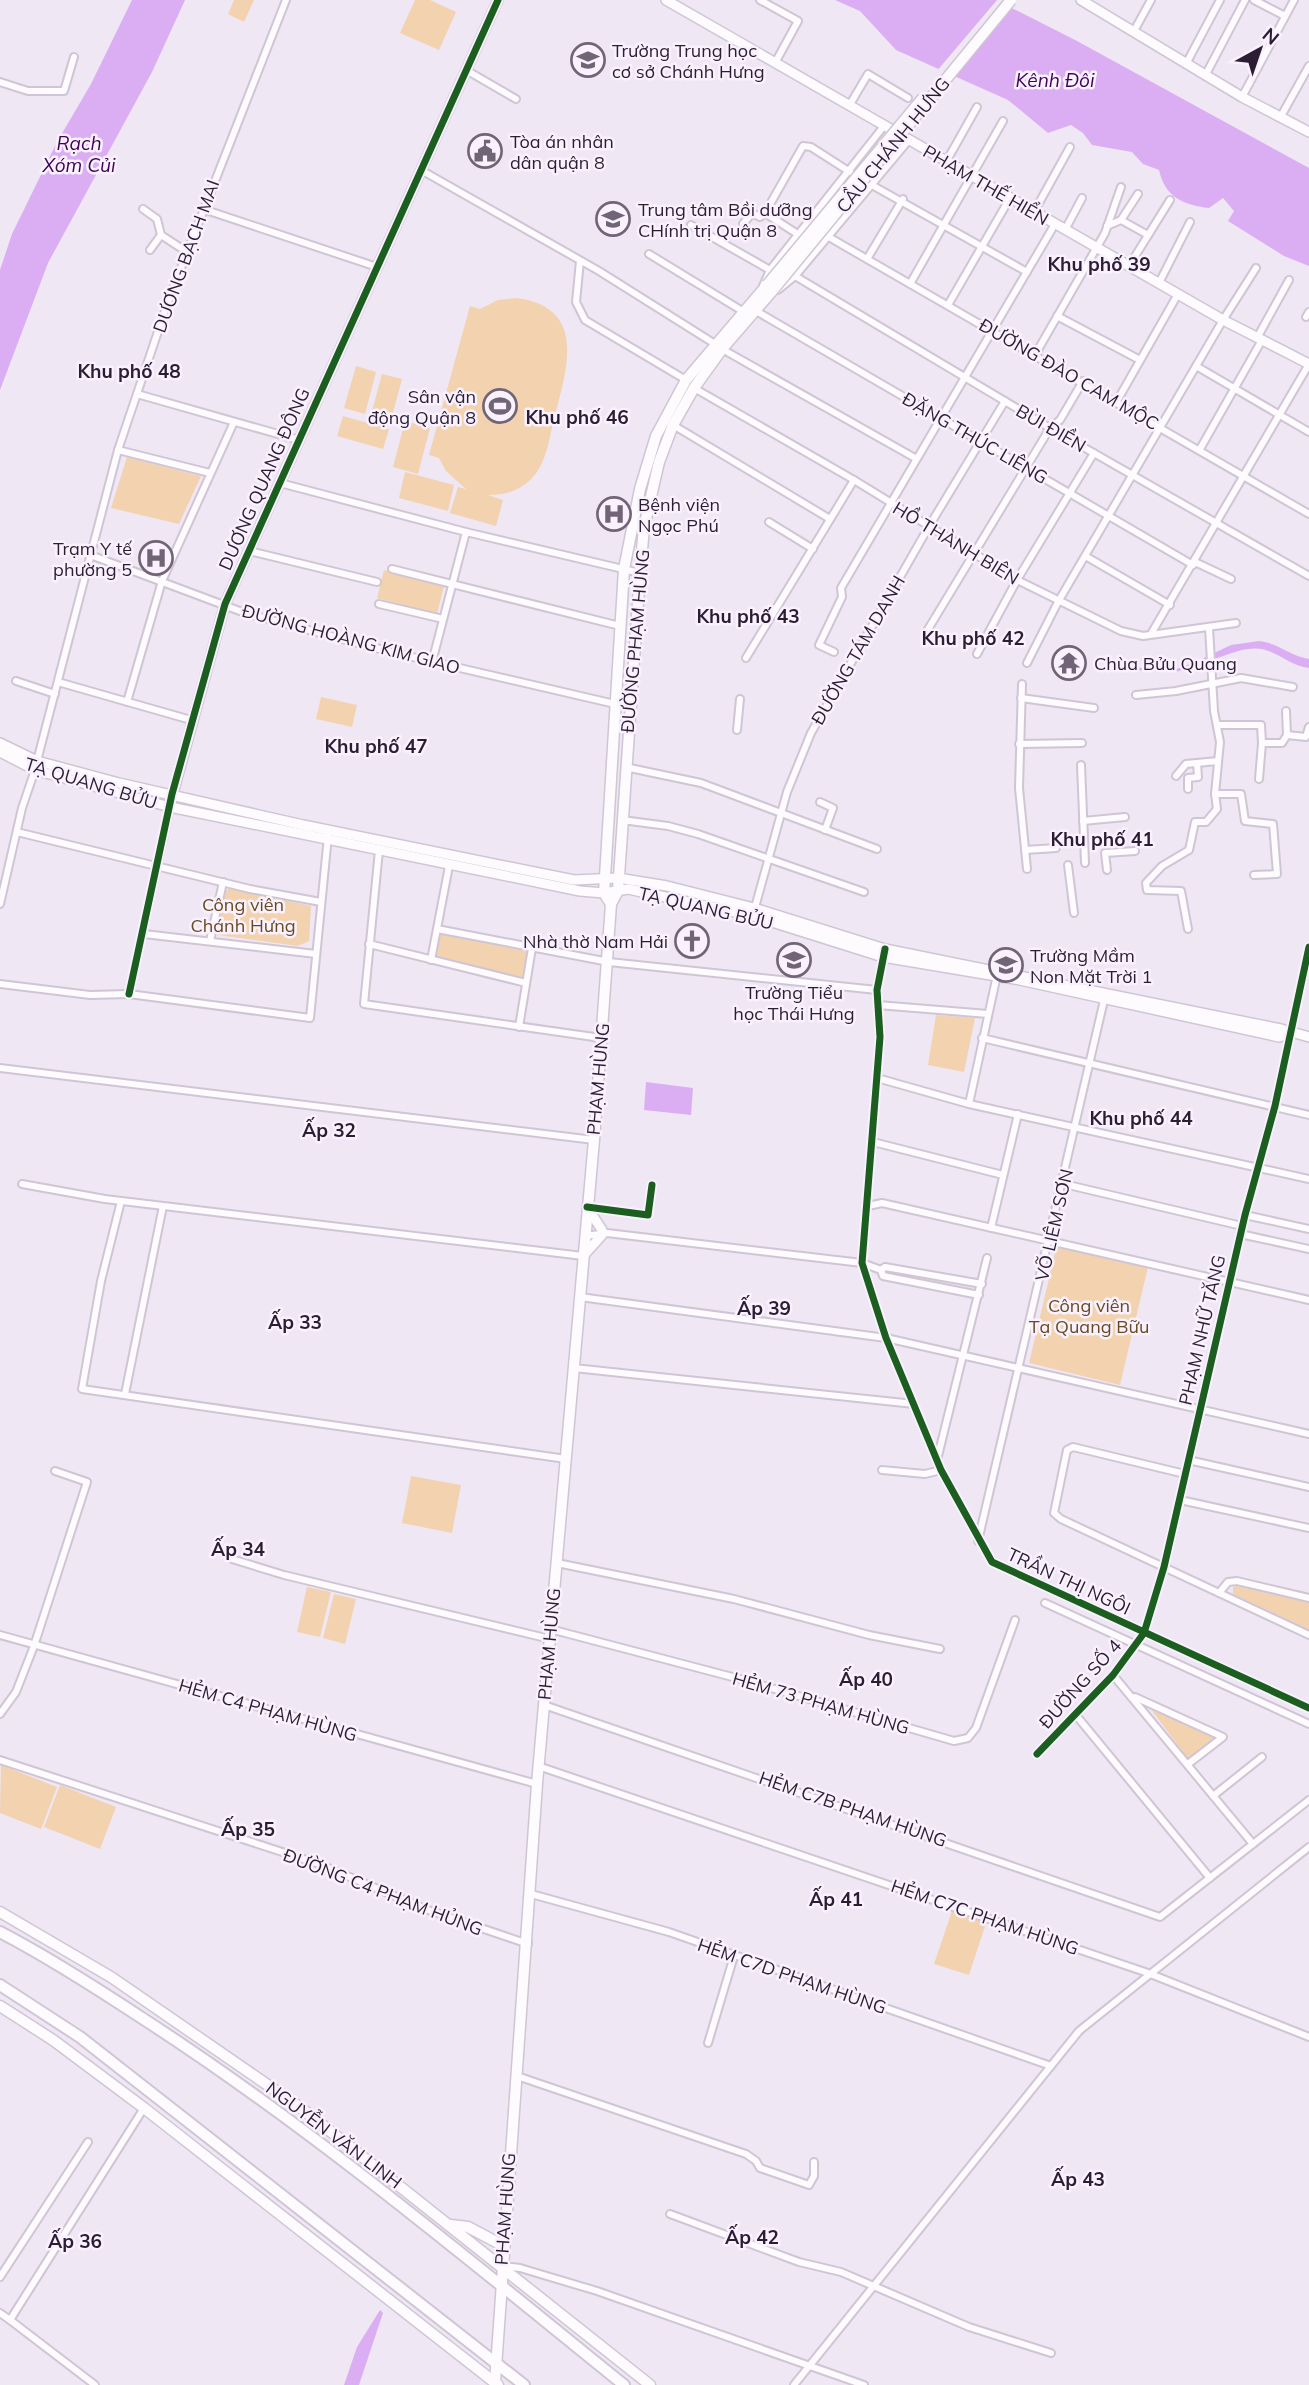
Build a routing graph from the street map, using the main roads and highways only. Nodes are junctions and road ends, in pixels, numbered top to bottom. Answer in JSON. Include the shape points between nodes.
{"nodes":[{"id":1,"x":498,"y":0,"type":"edge"},
{"id":2,"x":666,"y":0,"type":"edge"},
{"id":3,"x":1003,"y":0,"type":"edge"},
{"id":4,"x":1011,"y":0,"type":"edge"},
{"id":5,"x":1080,"y":0,"type":"edge"},
{"id":6,"x":1097,"y":4,"type":"edge"},
{"id":7,"x":1309,"y":132,"type":"edge"},
{"id":8,"x":770,"y":288,"type":"junction"},
{"id":9,"x":762,"y":297,"type":"junction"},
{"id":10,"x":719,"y":346,"type":"junction"},
{"id":11,"x":1309,"y":364,"type":"edge"},
{"id":12,"x":0,"y":743,"type":"edge"},
{"id":13,"x":0,"y":752,"type":"edge"},
{"id":14,"x":36,"y":765,"type":"junction"},
{"id":15,"x":172,"y":794,"type":"junction"},
{"id":16,"x":170,"y":807,"type":"junction"},
{"id":17,"x":328,"y":835,"type":"junction"},
{"id":18,"x":450,"y":861,"type":"junction"},
{"id":19,"x":618,"y":878,"type":"junction"},
{"id":20,"x":606,"y":880,"type":"junction"},
{"id":21,"x":618,"y":891,"type":"junction"},
{"id":22,"x":604,"y":893,"type":"junction"},
{"id":23,"x":611,"y":904,"type":"junction"},
{"id":24,"x":754,"y":912,"type":"junction"},
{"id":25,"x":1309,"y":1037,"type":"edge"},
{"id":26,"x":587,"y":1207,"type":"junction"},
{"id":27,"x":583,"y":1256,"type":"junction"},
{"id":28,"x":1,"y":1912,"type":"edge"},
{"id":29,"x":0,"y":1932,"type":"edge"},
{"id":30,"x":0,"y":1985,"type":"edge"},
{"id":31,"x":0,"y":2006,"type":"edge"},
{"id":32,"x":248,"y":2167,"type":"junction"},
{"id":33,"x":238,"y":2180,"type":"junction"},
{"id":34,"x":451,"y":2225,"type":"junction"},
{"id":35,"x":502,"y":2245,"type":"junction"},
{"id":36,"x":501,"y":2266,"type":"junction"},
{"id":37,"x":500,"y":2284,"type":"junction"},
{"id":38,"x":496,"y":2363,"type":"junction"},
{"id":39,"x":496,"y":2384,"type":"edge"},
{"id":40,"x":524,"y":2385,"type":"edge"},
{"id":41,"x":624,"y":2385,"type":"edge"},
{"id":42,"x":650,"y":2385,"type":"edge"}],
"edges":[{"from":1,"to":15,"type":"main road","name":"DƯƠNG QUANG ĐÔNG","via":[[225,604]]},
{"from":2,"to":11,"type":"main road","name":"PHẠM THẾ HIỂN","via":[[1055,225]]},
{"from":3,"to":8,"type":"main road","name":"CẦU CHÁNH HƯNG","bridge":true},
{"from":4,"to":8,"type":"main road","name":"CẦU CHÁNH HƯNG","bridge":true},
{"from":5,"to":6,"type":"main road"},
{"from":6,"to":7,"type":"main road","via":[[1205,76]]},
{"from":8,"to":9,"type":"main road","name":"ĐƯỜNG PHẠM HÙNG"},
{"from":9,"to":10,"type":"main road","name":"ĐƯỜNG PHẠM HÙNG","via":[[744,312]]},
{"from":9,"to":10,"type":"main road","name":"ĐƯỜNG PHẠM HÙNG","via":[[756,312]]},
{"from":10,"to":19,"type":"main road","name":"ĐƯỜNG PHẠM HÙNG","via":[[673,425],[650,501],[639,573]]},
{"from":10,"to":20,"type":"main road","name":"ĐƯỜNG PHẠM HÙNG","via":[[686,380],[656,436],[640,489],[624,569]]},
{"from":12,"to":14,"type":"main road","name":"TẠ QUANG BỬU"},
{"from":13,"to":14,"type":"main road","name":"TẠ QUANG BỬU"},
{"from":14,"to":15,"type":"main road","name":"TẠ QUANG BỬU"},
{"from":14,"to":16,"type":"main road","name":"TẠ QUANG BỬU"},
{"from":15,"to":16,"type":"main road","name":"DƯƠNG QUANG ĐÔNG"},
{"from":15,"to":17,"type":"main road","name":"TẠ QUANG BỬU"},
{"from":16,"to":17,"type":"main road","name":"TẠ QUANG BỬU"},
{"from":17,"to":18,"type":"main road","name":"TẠ QUANG BỬU"},
{"from":17,"to":18,"type":"main road","name":"TẠ QUANG BỬU","via":[[379,850]]},
{"from":18,"to":20,"type":"main road","name":"TẠ QUANG BỬU","via":[[573,880]]},
{"from":18,"to":22,"type":"main road","name":"TẠ QUANG BỬU"},
{"from":19,"to":20,"type":"main road","name":"TẠ QUANG BỬU"},
{"from":19,"to":21,"type":"main road","name":"ĐƯỜNG PHẠM HÙNG"},
{"from":19,"to":24,"type":"main road","name":"TẠ QUANG BỬU","via":[[667,886]]},
{"from":20,"to":22,"type":"main road"},
{"from":21,"to":22,"type":"main road","name":"TẠ QUANG BỬU"},
{"from":21,"to":23,"type":"main road","name":"PHẠM HÙNG"},
{"from":21,"to":24,"type":"main road","name":"TẠ QUANG BỬU","via":[[628,889]]},
{"from":22,"to":23,"type":"main road"},
{"from":23,"to":26,"type":"main road","name":"PHẠM HÙNG"},
{"from":24,"to":25,"type":"main road","name":"TẠ QUANG BỬU","via":[[884,953],[1105,995],[1279,1037],[1291,1033]]},
{"from":26,"to":27,"type":"main road","name":"PHẠM HÙNG"},
{"from":26,"to":27,"type":"main road","via":[[604,1233]]},
{"from":27,"to":35,"type":"main road","name":"PHẠM HÙNG"},
{"from":28,"to":34,"type":"main road","name":"NGUYỄN VĂN LINH","via":[[220,2049]]},
{"from":29,"to":37,"type":"highway","name":"NGUYỄN VĂN LINH","via":[[209,2062]]},
{"from":30,"to":32,"type":"highway","via":[[62,2024]]},
{"from":31,"to":33,"type":"main road","via":[[54,2040]]},
{"from":32,"to":33,"type":"main road"},
{"from":32,"to":38,"type":"highway"},
{"from":33,"to":39,"type":"main road"},
{"from":34,"to":35,"type":"main road","via":[[468,2227]]},
{"from":34,"to":36,"type":"main road","name":"NGUYỄN VĂN LINH"},
{"from":35,"to":36,"type":"main road","name":"PHẠM HÙNG"},
{"from":36,"to":37,"type":"main road","name":"PHẠM HÙNG"},
{"from":36,"to":42,"type":"main road","name":"NGUYỄN VĂN LINH"},
{"from":37,"to":38,"type":"main road","name":"PHẠM HÙNG"},
{"from":37,"to":41,"type":"highway","name":"NGUYỄN VĂN LINH"},
{"from":38,"to":39,"type":"main road","name":"PHẠM HÙNG"},
{"from":38,"to":40,"type":"highway"}]}
